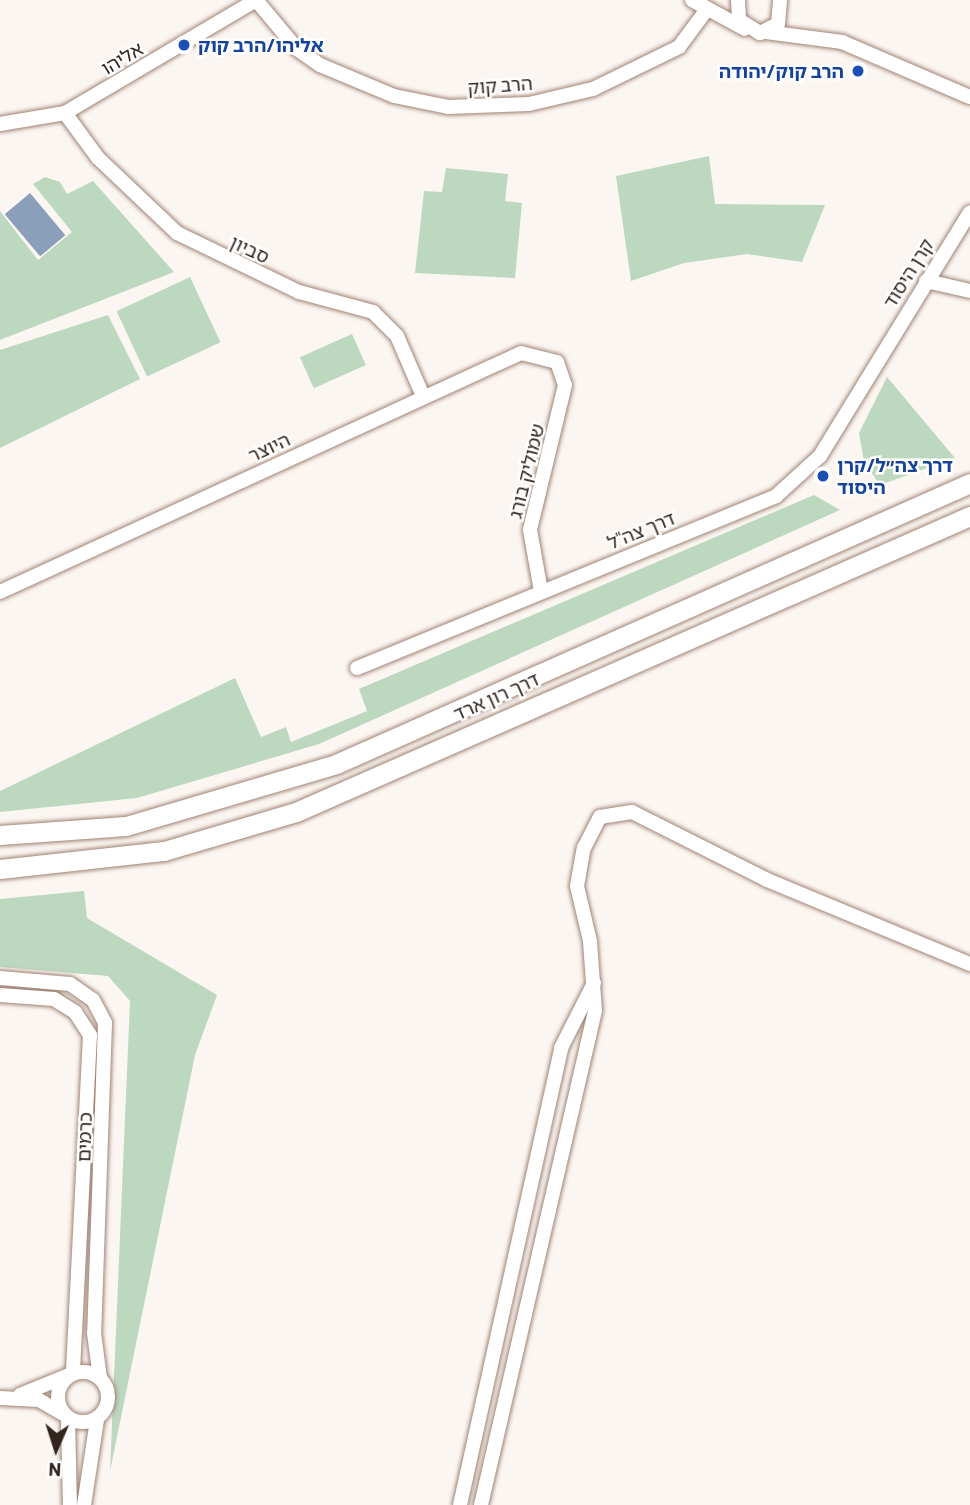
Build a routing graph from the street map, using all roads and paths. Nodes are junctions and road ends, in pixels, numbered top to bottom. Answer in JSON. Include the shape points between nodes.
{"nodes":[{"id":1,"x":256,"y":0,"type":"edge"},
{"id":2,"x":692,"y":0,"type":"edge"},
{"id":3,"x":737,"y":0,"type":"edge"},
{"id":4,"x":781,"y":2,"type":"edge"},
{"id":5,"x":705,"y":12,"type":"junction"},
{"id":6,"x":750,"y":30,"type":"junction"},
{"id":7,"x":766,"y":32,"type":"junction"},
{"id":8,"x":820,"y":36,"type":"junction"},
{"id":9,"x":970,"y":97,"type":"edge"},
{"id":10,"x":65,"y":113,"type":"junction"},
{"id":11,"x":0,"y":124,"type":"edge"},
{"id":12,"x":970,"y":212,"type":"edge"},
{"id":13,"x":926,"y":281,"type":"junction"},
{"id":14,"x":970,"y":291,"type":"edge"},
{"id":15,"x":879,"y":356,"type":"joint"},
{"id":16,"x":556,"y":362,"type":"joint"},
{"id":17,"x":423,"y":396,"type":"junction"},
{"id":18,"x":970,"y":483,"type":"edge"},
{"id":19,"x":970,"y":516,"type":"edge"},
{"id":20,"x":541,"y":590,"type":"junction"},
{"id":21,"x":0,"y":592,"type":"edge"},
{"id":22,"x":357,"y":668,"type":"dead end"},
{"id":23,"x":0,"y":835,"type":"edge"},
{"id":24,"x":0,"y":869,"type":"edge"},
{"id":25,"x":970,"y":964,"type":"edge"},
{"id":26,"x":0,"y":978,"type":"edge"},
{"id":27,"x":594,"y":983,"type":"junction"},
{"id":28,"x":0,"y":995,"type":"edge"},
{"id":29,"x":71,"y":1373,"type":"junction"},
{"id":30,"x":100,"y":1378,"type":"junction"},
{"id":31,"x":4,"y":1398,"type":"edge"},
{"id":32,"x":67,"y":1417,"type":"junction"},
{"id":33,"x":97,"y":1420,"type":"junction"},
{"id":34,"x":70,"y":1505,"type":"edge"},
{"id":35,"x":84,"y":1505,"type":"edge"},
{"id":36,"x":460,"y":1505,"type":"edge"},
{"id":37,"x":481,"y":1505,"type":"edge"}],
"edges":[{"from":1,"to":5,"type":"street","name":"הרב קוק","via":[[297,49],[320,65],[394,96],[448,107],[529,104],[593,89],[679,47]]},
{"from":1,"to":10,"type":"street","name":"אליהו"},
{"from":2,"to":5,"type":"street"},
{"from":3,"to":5,"type":"street"},
{"from":3,"to":6,"type":"street","via":[[738,20]]},
{"from":4,"to":7,"type":"street","via":[[778,24]]},
{"from":4,"to":8,"type":"street","via":[[800,25]]},
{"from":5,"to":6,"type":"street"},
{"from":6,"to":7,"type":"street"},
{"from":7,"to":8,"type":"street"},
{"from":8,"to":9,"type":"street"},
{"from":10,"to":11,"type":"street","name":"אליהו"},
{"from":10,"to":17,"type":"street","name":"סביון","via":[[97,158],[177,233],[299,292],[373,312],[397,336]]},
{"from":12,"to":13,"type":"street","name":"קרן היסוד"},
{"from":13,"to":14,"type":"street"},
{"from":13,"to":15,"type":"street","name":"קרן היסוד"},
{"from":15,"to":20,"type":"street","name":"דרך צה\"ל","via":[[820,456],[776,496]]},
{"from":16,"to":17,"type":"street","name":"היוצר","via":[[513,356]]},
{"from":16,"to":20,"type":"street","name":"שמוליק בורג","via":[[565,397],[530,530]]},
{"from":17,"to":21,"type":"street","name":"היוצר"},
{"from":18,"to":23,"type":"main road","name":"דרך רון ארד","via":[[336,764],[126,826]]},
{"from":19,"to":24,"type":"main road","name":"דרך רון ארד","via":[[296,811],[164,851]]},
{"from":20,"to":22,"type":"street","name":"דרך צה\"ל"},
{"from":25,"to":27,"type":"street","via":[[767,880],[632,812],[600,817],[584,848],[577,886]]},
{"from":26,"to":30,"type":"street","name":"כרמים","via":[[70,984],[93,1000],[105,1023],[94,1333]]},
{"from":27,"to":36,"type":"street","via":[[561,1048]]},
{"from":27,"to":37,"type":"street","via":[[595,1011]]},
{"from":28,"to":29,"type":"street","name":"כרמים","via":[[54,999],[75,1012],[90,1035]]},
{"from":29,"to":30,"type":"street","via":[[88,1368]]},
{"from":29,"to":31,"type":"street"},
{"from":29,"to":32,"type":"street","name":"כרמים"},
{"from":30,"to":33,"type":"street","name":"כרמים","via":[[104,1399]]},
{"from":31,"to":32,"type":"street","via":[[39,1400]]},
{"from":32,"to":33,"type":"street","via":[[82,1427]]},
{"from":32,"to":34,"type":"street"},
{"from":33,"to":35,"type":"street"}]}
